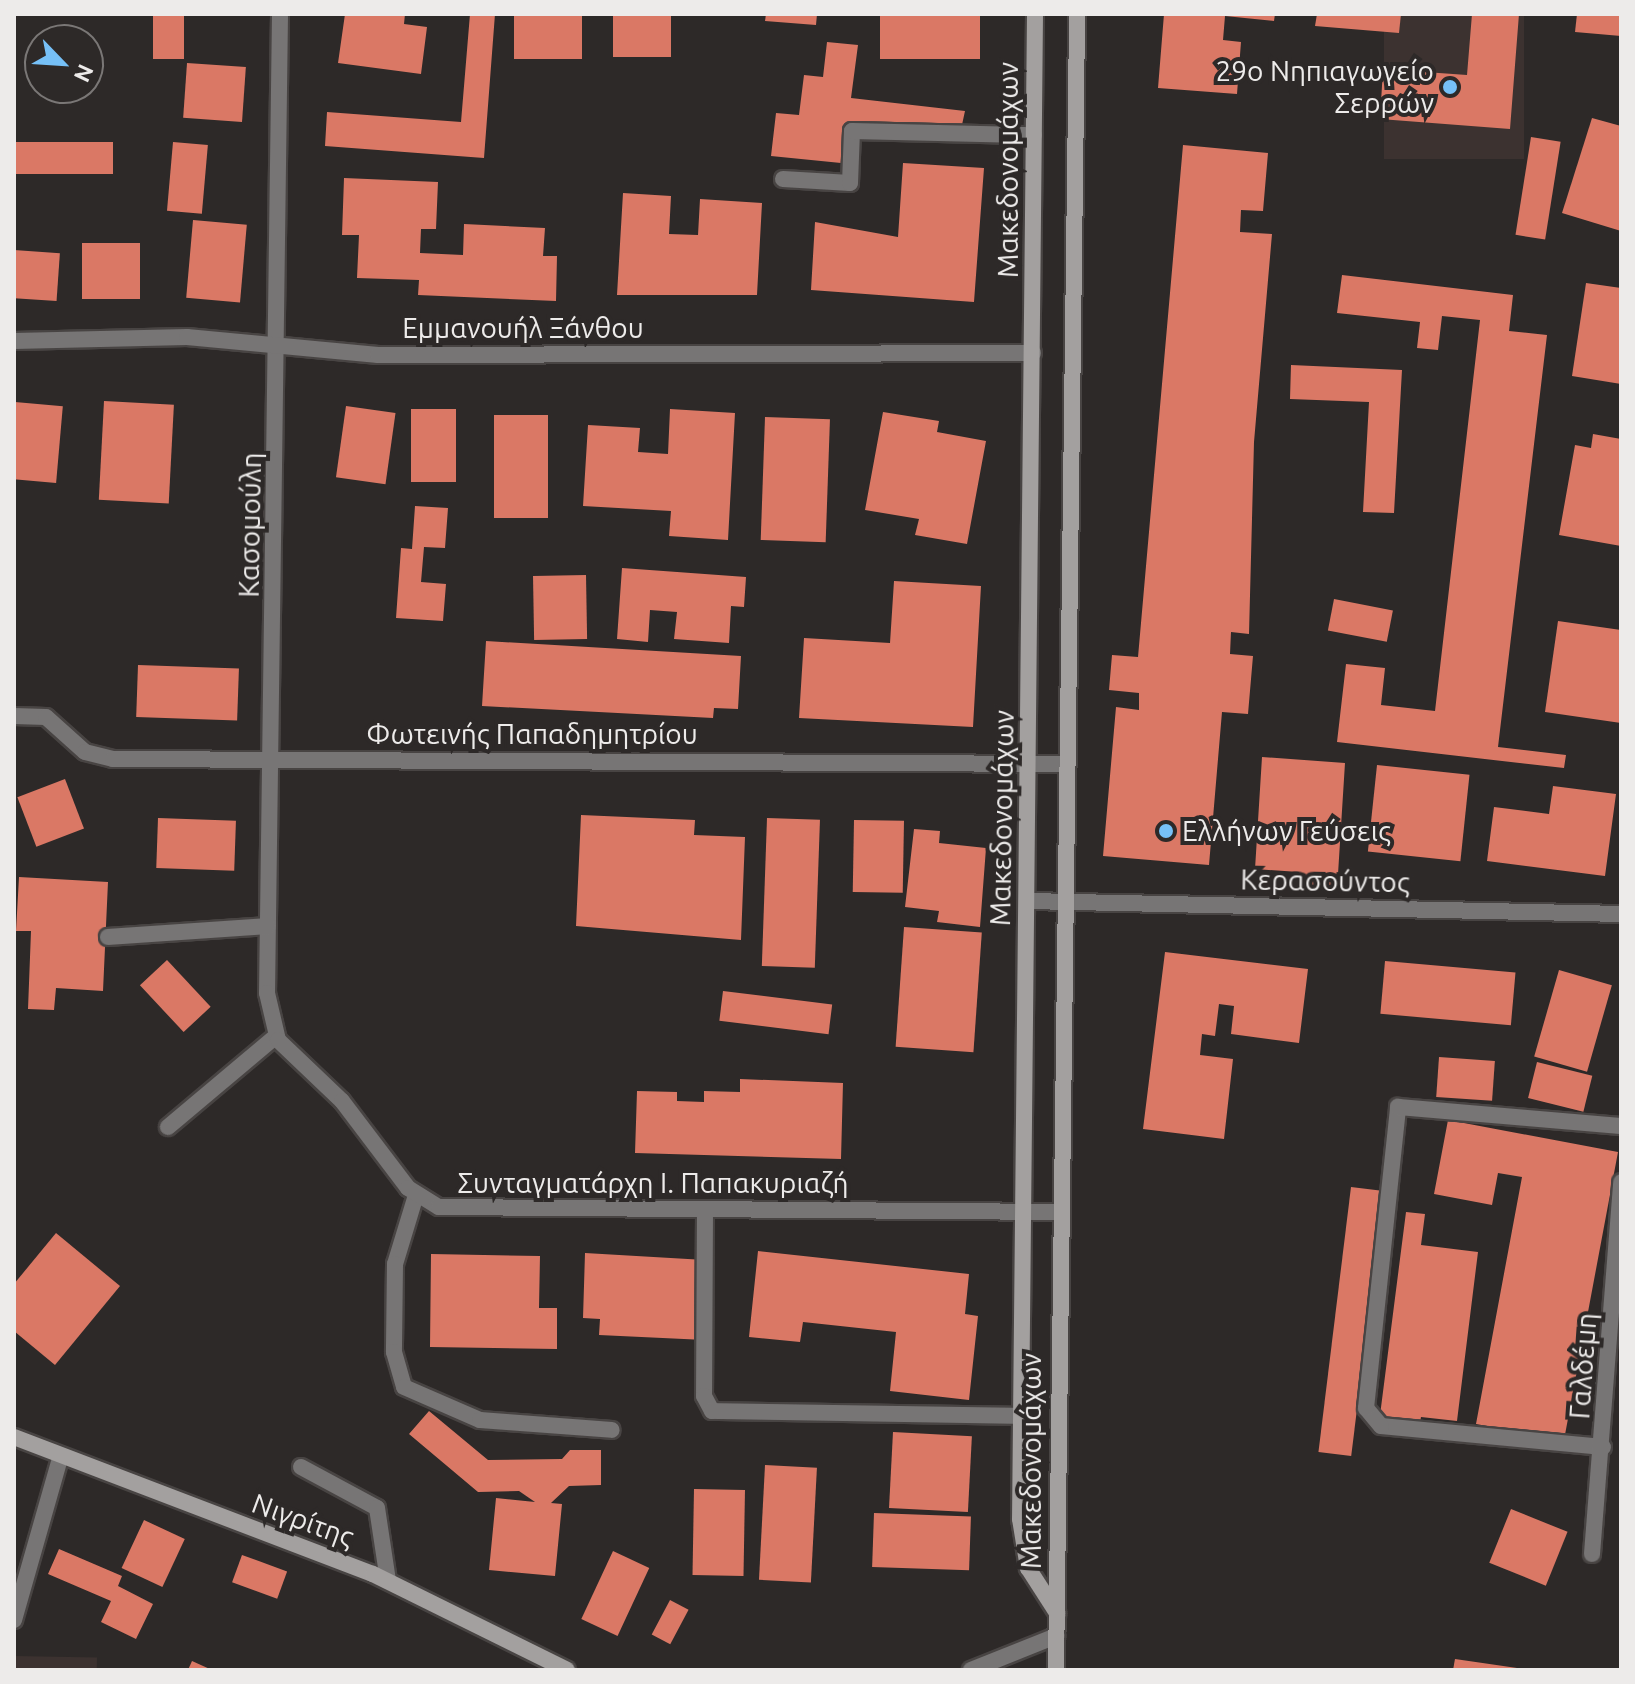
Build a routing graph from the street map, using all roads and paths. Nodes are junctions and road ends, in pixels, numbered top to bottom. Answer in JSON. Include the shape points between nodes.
{"nodes":[{"id":1,"x":280,"y":14,"type":"edge"},
{"id":2,"x":1035,"y":14,"type":"edge"},
{"id":3,"x":1077,"y":14,"type":"edge"},
{"id":4,"x":1034,"y":135,"type":"junction"},
{"id":5,"x":783,"y":179,"type":"dead end"},
{"id":6,"x":14,"y":341,"type":"edge"},
{"id":7,"x":279,"y":348,"type":"junction"},
{"id":8,"x":1033,"y":353,"type":"junction"},
{"id":9,"x":14,"y":716,"type":"edge"},
{"id":10,"x":273,"y":758,"type":"junction"},
{"id":11,"x":1029,"y":764,"type":"junction"},
{"id":12,"x":1065,"y":764,"type":"junction"},
{"id":13,"x":1027,"y":901,"type":"junction"},
{"id":14,"x":1063,"y":902,"type":"junction"},
{"id":15,"x":1621,"y":914,"type":"edge"},
{"id":16,"x":268,"y":926,"type":"junction"},
{"id":17,"x":108,"y":937,"type":"dead end"},
{"id":18,"x":276,"y":1036,"type":"junction"},
{"id":19,"x":1621,"y":1126,"type":"edge"},
{"id":20,"x":168,"y":1127,"type":"dead end"},
{"id":21,"x":1621,"y":1182,"type":"edge"},
{"id":22,"x":416,"y":1195,"type":"junction"},
{"id":23,"x":705,"y":1210,"type":"junction"},
{"id":24,"x":1023,"y":1212,"type":"junction"},
{"id":25,"x":1058,"y":1212,"type":"junction"},
{"id":26,"x":1618,"y":1319,"type":"edge"},
{"id":27,"x":1020,"y":1416,"type":"junction"},
{"id":28,"x":612,"y":1430,"type":"dead end"},
{"id":29,"x":14,"y":1437,"type":"edge"},
{"id":30,"x":1603,"y":1447,"type":"junction"},
{"id":31,"x":60,"y":1458,"type":"junction"},
{"id":32,"x":301,"y":1467,"type":"dead end"},
{"id":33,"x":1592,"y":1554,"type":"dead end"},
{"id":34,"x":388,"y":1581,"type":"junction"},
{"id":35,"x":1057,"y":1613,"type":"junction"},
{"id":36,"x":14,"y":1620,"type":"edge"},
{"id":37,"x":1056,"y":1636,"type":"junction"},
{"id":38,"x":567,"y":1670,"type":"edge"},
{"id":39,"x":971,"y":1670,"type":"edge"},
{"id":40,"x":1056,"y":1670,"type":"edge"}],
"edges":[{"from":1,"to":7,"type":"street","name":"Κασομούλη"},
{"from":2,"to":4,"type":"street","name":"Μακεδονομάχων"},
{"from":3,"to":12,"type":"street","name":"Μακεδονομάχων"},
{"from":4,"to":5,"type":"street","via":[[852,131],[850,183]]},
{"from":4,"to":8,"type":"street","name":"Μακεδονομάχων"},
{"from":6,"to":7,"type":"street","name":"Εμμανουήλ Ξάνθου","via":[[187,337]]},
{"from":7,"to":8,"type":"street","name":"Εμμανουήλ Ξάνθου","via":[[378,355]]},
{"from":7,"to":10,"type":"street","name":"Κασομούλη"},
{"from":8,"to":11,"type":"street","name":"Μακεδονομάχων"},
{"from":9,"to":10,"type":"street","name":"Φωτεινής Παπαδημητρίου","via":[[46,717],[95,756]]},
{"from":10,"to":11,"type":"street","name":"Φωτεινής Παπαδημητρίου"},
{"from":10,"to":16,"type":"street","name":"Κασομούλη"},
{"from":11,"to":12,"type":"street","name":"Φωτεινής Παπαδημητρίου"},
{"from":11,"to":13,"type":"street","name":"Μακεδονομάχων"},
{"from":12,"to":14,"type":"street","name":"Μακεδονομάχων"},
{"from":13,"to":14,"type":"street","name":"Κερασούντος"},
{"from":13,"to":24,"type":"street","name":"Μακεδονομάχων"},
{"from":14,"to":15,"type":"street","name":"Κερασούντος"},
{"from":14,"to":25,"type":"street","name":"Μακεδονομάχων"},
{"from":16,"to":17,"type":"street"},
{"from":16,"to":18,"type":"street","name":"Κασομούλη","via":[[268,1009]]},
{"from":18,"to":20,"type":"street"},
{"from":18,"to":22,"type":"street","name":"Συνταγματάρχη Ι. Παπακυριαζή","via":[[349,1109]]},
{"from":19,"to":30,"type":"street","via":[[1398,1107],[1366,1408],[1381,1426]]},
{"from":21,"to":26,"type":"street","name":"Γαλδέμη"},
{"from":22,"to":23,"type":"street","name":"Συνταγματάρχη Ι. Παπακυριαζή","via":[[446,1208]]},
{"from":22,"to":28,"type":"street","via":[[395,1264],[394,1352],[404,1387],[480,1420]]},
{"from":23,"to":24,"type":"street","name":"Συνταγματάρχη Ι. Παπακυριαζή"},
{"from":23,"to":27,"type":"street","via":[[704,1396],[712,1411]]},
{"from":24,"to":25,"type":"street","name":"Συνταγματάρχη Ι. Παπακυριαζή"},
{"from":24,"to":27,"type":"street","name":"Μακεδονομάχων"},
{"from":25,"to":35,"type":"street","name":"Μακεδονομάχων"},
{"from":26,"to":30,"type":"street","name":"Γαλδέμη"},
{"from":27,"to":35,"type":"street","name":"Μακεδονομάχων","via":[[1022,1539],[1034,1580]]},
{"from":29,"to":31,"type":"street","name":"Νιγρίτης"},
{"from":30,"to":33,"type":"street","name":"Γαλδέμη"},
{"from":31,"to":34,"type":"street","name":"Νιγρίτης"},
{"from":31,"to":36,"type":"street"},
{"from":32,"to":34,"type":"street","via":[[377,1508]]},
{"from":34,"to":38,"type":"street","name":"Νιγρίτης"},
{"from":35,"to":37,"type":"street","name":"Μακεδονομάχων"},
{"from":37,"to":39,"type":"street"},
{"from":37,"to":40,"type":"street","name":"Μακεδονομάχων"}]}
